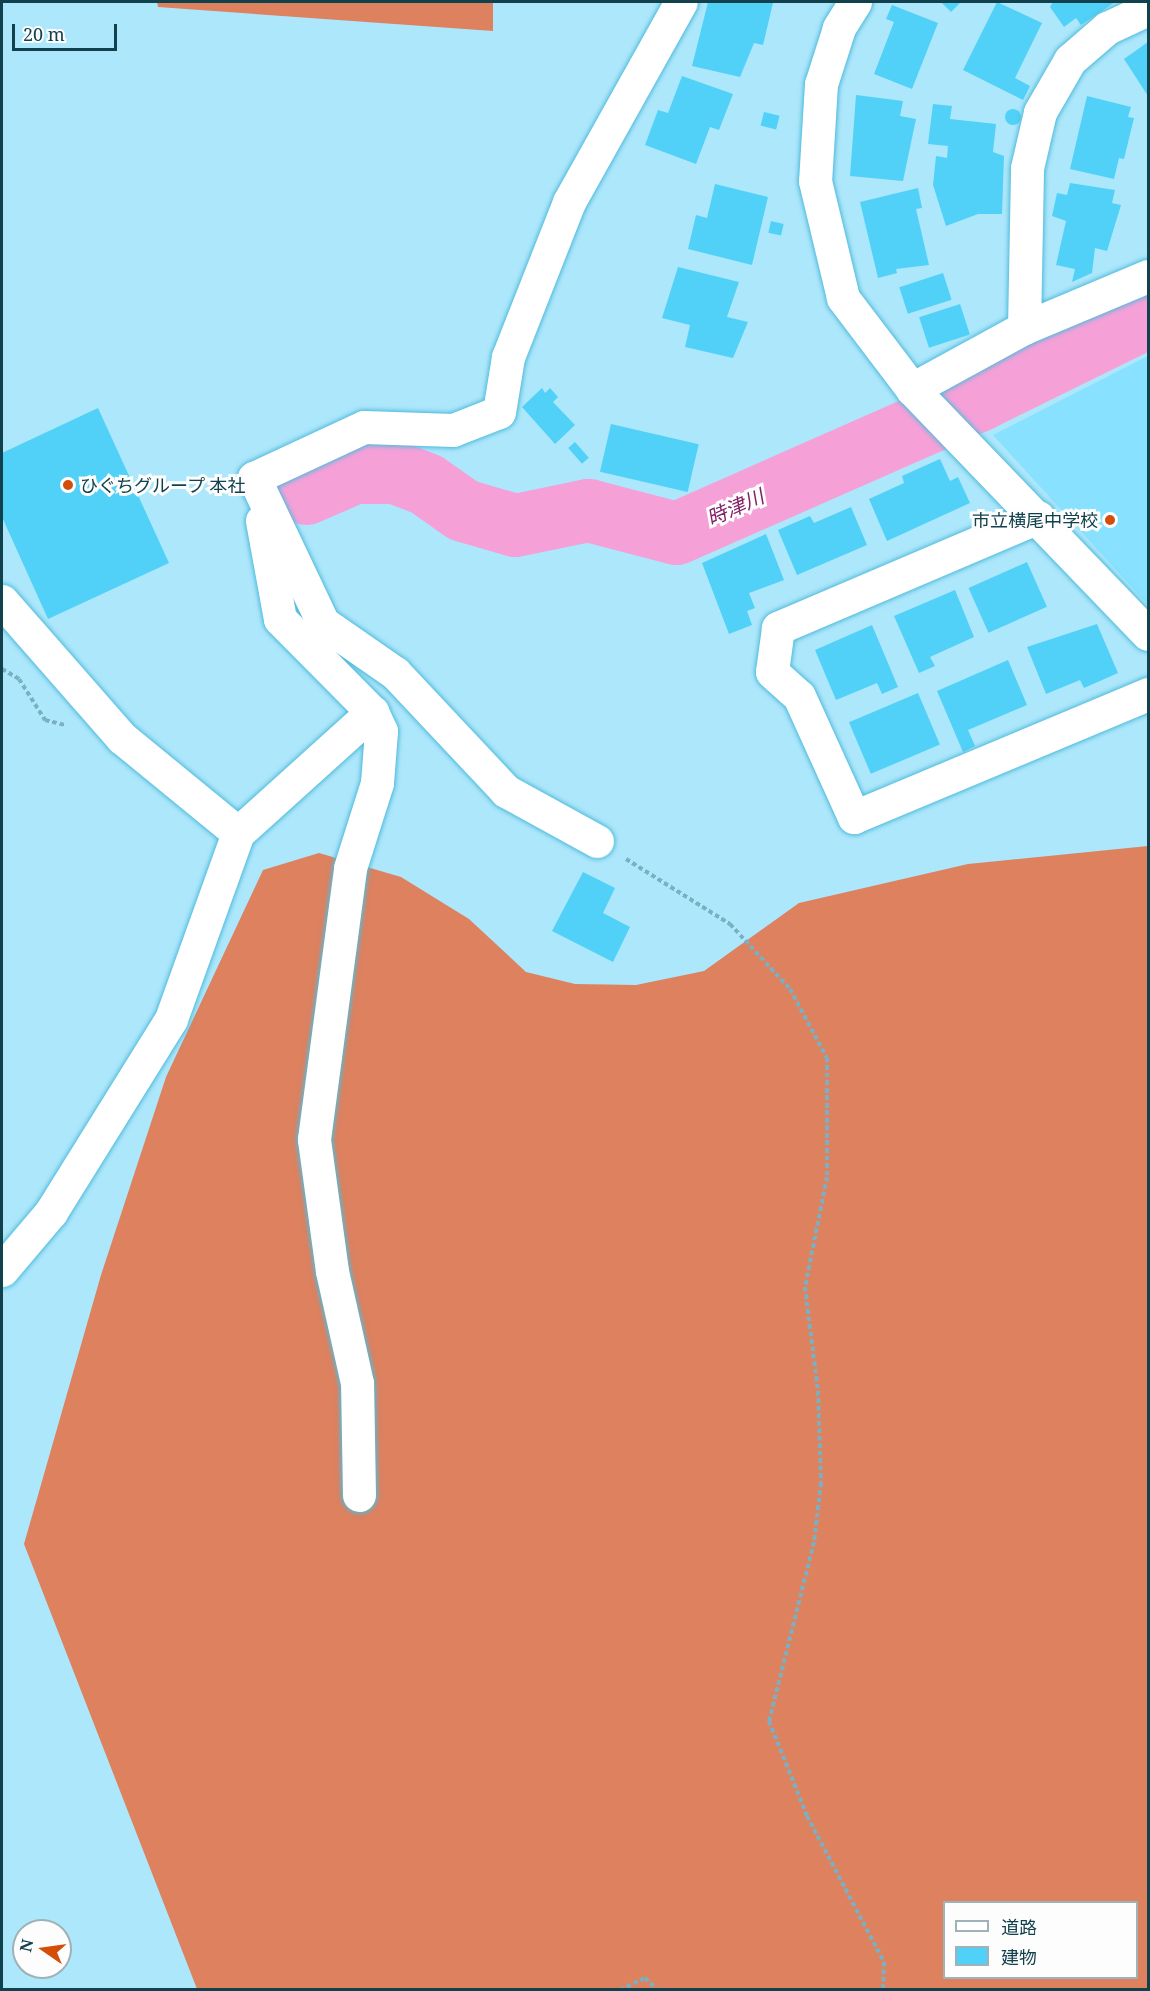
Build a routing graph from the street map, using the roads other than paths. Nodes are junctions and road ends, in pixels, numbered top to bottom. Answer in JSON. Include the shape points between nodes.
{"nodes":[{"id":1,"x":681,"y":2,"type":"edge"},
{"id":2,"x":855,"y":2,"type":"edge"},
{"id":3,"x":1149,"y":9,"type":"edge"},
{"id":4,"x":1149,"y":276,"type":"edge"},
{"id":5,"x":1024,"y":328,"type":"junction"},
{"id":6,"x":913,"y":390,"type":"junction"},
{"id":7,"x":254,"y":478,"type":"junction"},
{"id":8,"x":1038,"y":517,"type":"junction"},
{"id":9,"x":2,"y":601,"type":"edge"},
{"id":10,"x":1149,"y":634,"type":"edge"},
{"id":11,"x":1149,"y":694,"type":"edge"},
{"id":12,"x":372,"y":712,"type":"junction"},
{"id":13,"x":238,"y":833,"type":"junction"},
{"id":14,"x":597,"y":842,"type":"road end"},
{"id":15,"x":2,"y":1270,"type":"edge"},
{"id":16,"x":359,"y":1495,"type":"dead end"}],
"edges":[{"from":1,"to":7,"type":"street","via":[[569,202],[508,357],[499,412],[453,430],[364,427]]},
{"from":2,"to":6,"type":"street","via":[[839,28],[821,84],[815,181],[843,298]]},
{"from":3,"to":5,"type":"street","via":[[1107,28],[1070,60],[1040,112],[1027,168]]},
{"from":4,"to":5,"type":"street"},
{"from":5,"to":6,"type":"street"},
{"from":6,"to":8,"type":"street"},
{"from":7,"to":12,"type":"street","via":[[280,620]]},
{"from":7,"to":14,"type":"street","via":[[323,623],[395,673],[506,791]]},
{"from":8,"to":10,"type":"street"},
{"from":8,"to":11,"type":"street","via":[[778,628],[772,672],[799,696],[854,817]]},
{"from":9,"to":13,"type":"street","via":[[122,738]]},
{"from":12,"to":13,"type":"street"},
{"from":12,"to":16,"type":"street","via":[[381,731],[377,783],[350,867],[314,1139],[332,1271],[357,1383]]},
{"from":13,"to":15,"type":"street","via":[[171,1019],[51,1212]]}]}
